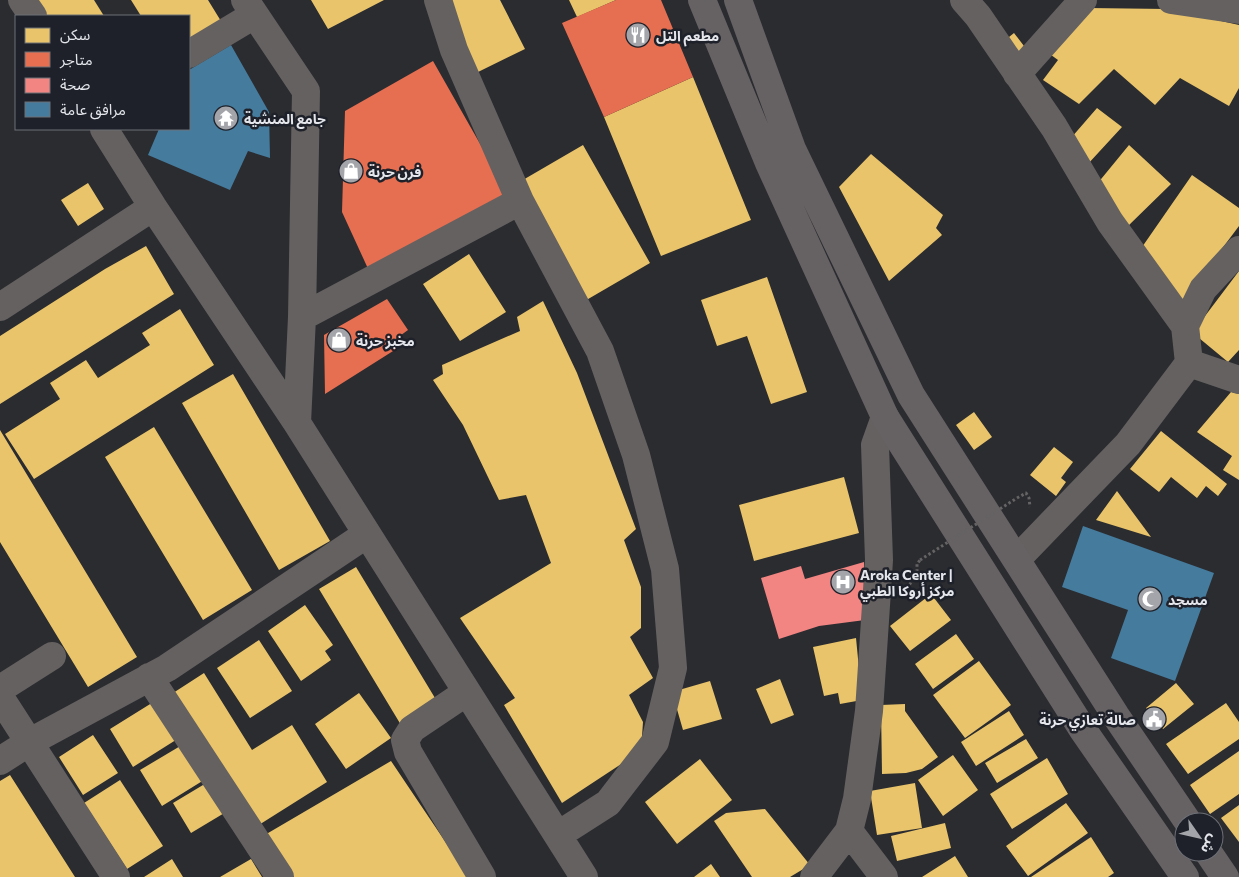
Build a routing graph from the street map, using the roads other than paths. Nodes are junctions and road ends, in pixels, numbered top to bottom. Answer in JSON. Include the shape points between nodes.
{"nodes":[{"id":1,"x":22,"y":0,"type":"edge"},
{"id":2,"x":438,"y":0,"type":"edge"},
{"id":3,"x":702,"y":0,"type":"edge"},
{"id":4,"x":964,"y":0,"type":"edge"},
{"id":5,"x":1083,"y":0,"type":"edge"},
{"id":6,"x":1171,"y":0,"type":"edge"},
{"id":7,"x":745,"y":2,"type":"edge"},
{"id":8,"x":250,"y":7,"type":"edge"},
{"id":9,"x":1239,"y":10,"type":"edge"},
{"id":10,"x":32,"y":15,"type":"edge"},
{"id":11,"x":190,"y":53,"type":"edge"},
{"id":12,"x":1017,"y":74,"type":"junction"},
{"id":13,"x":105,"y":130,"type":"edge"},
{"id":14,"x":520,"y":201,"type":"junction"},
{"id":15,"x":153,"y":207,"type":"junction"},
{"id":16,"x":1239,"y":250,"type":"edge"},
{"id":17,"x":0,"y":307,"type":"edge"},
{"id":18,"x":302,"y":317,"type":"junction"},
{"id":19,"x":1185,"y":326,"type":"junction"},
{"id":20,"x":1189,"y":363,"type":"junction"},
{"id":21,"x":1239,"y":380,"type":"edge"},
{"id":22,"x":885,"y":417,"type":"junction"},
{"id":23,"x":297,"y":423,"type":"junction"},
{"id":24,"x":367,"y":534,"type":"junction"},
{"id":25,"x":1017,"y":559,"type":"junction"},
{"id":26,"x":52,"y":656,"type":"dead end"},
{"id":27,"x":149,"y":678,"type":"junction"},
{"id":28,"x":0,"y":689,"type":"edge"},
{"id":29,"x":467,"y":692,"type":"junction"},
{"id":30,"x":0,"y":697,"type":"edge"},
{"id":31,"x":28,"y":743,"type":"junction"},
{"id":32,"x":0,"y":761,"type":"edge"},
{"id":33,"x":1181,"y":812,"type":"edge"},
{"id":34,"x":849,"y":831,"type":"junction"},
{"id":35,"x":558,"y":835,"type":"junction"},
{"id":36,"x":1215,"y":862,"type":"edge"},
{"id":37,"x":116,"y":877,"type":"edge"},
{"id":38,"x":280,"y":877,"type":"edge"},
{"id":39,"x":482,"y":877,"type":"edge"},
{"id":40,"x":584,"y":877,"type":"edge"},
{"id":41,"x":814,"y":877,"type":"edge"},
{"id":42,"x":884,"y":877,"type":"edge"},
{"id":43,"x":1185,"y":877,"type":"edge"},
{"id":44,"x":1225,"y":877,"type":"edge"}],
"edges":[{"from":1,"to":10,"type":"street"},
{"from":2,"to":14,"type":"street","via":[[454,50]]},
{"from":3,"to":22,"type":"main road","via":[[769,163]]},
{"from":4,"to":12,"type":"street"},
{"from":5,"to":12,"type":"street"},
{"from":6,"to":9,"type":"street"},
{"from":7,"to":25,"type":"main road","via":[[792,149],[911,395]]},
{"from":8,"to":11,"type":"street"},
{"from":8,"to":18,"type":"street","via":[[306,91]]},
{"from":12,"to":19,"type":"street","via":[[1054,127],[1110,222]]},
{"from":13,"to":15,"type":"street"},
{"from":14,"to":18,"type":"street"},
{"from":14,"to":35,"type":"street","via":[[600,351],[636,455],[665,569],[673,668],[655,742],[608,803]]},
{"from":15,"to":17,"type":"street"},
{"from":15,"to":23,"type":"street"},
{"from":16,"to":19,"type":"street","via":[[1203,289]]},
{"from":18,"to":23,"type":"street"},
{"from":19,"to":20,"type":"street"},
{"from":20,"to":21,"type":"street"},
{"from":20,"to":25,"type":"street","via":[[1128,444]]},
{"from":22,"to":34,"type":"street","via":[[875,446],[879,560],[869,711],[857,799]]},
{"from":22,"to":43,"type":"main road","via":[[1083,730]]},
{"from":23,"to":24,"type":"street"},
{"from":24,"to":27,"type":"street"},
{"from":24,"to":29,"type":"street"},
{"from":25,"to":33,"type":"main road"},
{"from":26,"to":28,"type":"street"},
{"from":27,"to":31,"type":"street"},
{"from":27,"to":38,"type":"street"},
{"from":29,"to":35,"type":"street"},
{"from":29,"to":39,"type":"street","via":[[412,728],[405,740],[408,752]]},
{"from":30,"to":31,"type":"street"},
{"from":31,"to":32,"type":"street"},
{"from":31,"to":37,"type":"street"},
{"from":34,"to":41,"type":"street"},
{"from":34,"to":42,"type":"street"},
{"from":35,"to":40,"type":"street"},
{"from":36,"to":44,"type":"main road"}]}
